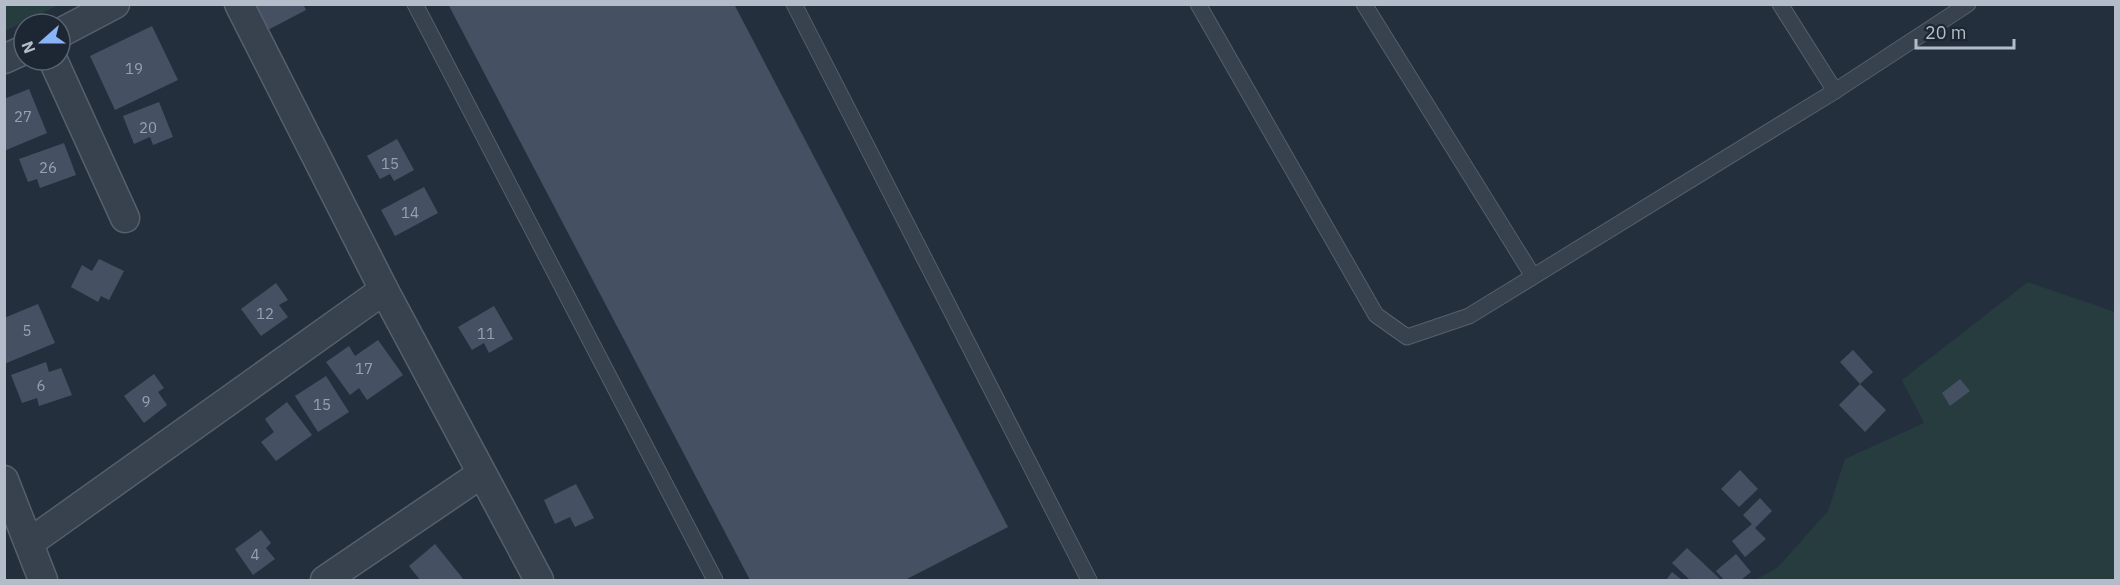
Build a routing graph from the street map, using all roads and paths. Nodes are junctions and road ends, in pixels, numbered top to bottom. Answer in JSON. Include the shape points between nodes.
{"nodes":[{"id":1,"x":116,"y":4,"type":"edge"},
{"id":2,"x":239,"y":4,"type":"edge"},
{"id":3,"x":415,"y":4,"type":"edge"},
{"id":4,"x":794,"y":4,"type":"edge"},
{"id":5,"x":1198,"y":4,"type":"edge"},
{"id":6,"x":1364,"y":4,"type":"edge"},
{"id":7,"x":1780,"y":4,"type":"edge"},
{"id":8,"x":1968,"y":4,"type":"edge"},
{"id":9,"x":1945,"y":11,"type":"edge"},
{"id":10,"x":72,"y":27,"type":"edge"},
{"id":11,"x":58,"y":72,"type":"edge"},
{"id":12,"x":1835,"y":91,"type":"junction"},
{"id":13,"x":125,"y":218,"type":"dead end"},
{"id":14,"x":1533,"y":276,"type":"junction"},
{"id":15,"x":384,"y":290,"type":"junction"},
{"id":16,"x":482,"y":474,"type":"junction"},
{"id":17,"x":4,"y":480,"type":"edge"},
{"id":18,"x":29,"y":543,"type":"junction"},
{"id":19,"x":43,"y":580,"type":"edge"},
{"id":20,"x":325,"y":580,"type":"edge"},
{"id":21,"x":539,"y":580,"type":"edge"},
{"id":22,"x":715,"y":580,"type":"edge"},
{"id":23,"x":1089,"y":580,"type":"edge"}],
"edges":[{"from":1,"to":10,"type":"street"},
{"from":2,"to":15,"type":"street"},
{"from":3,"to":22,"type":"lane"},
{"from":4,"to":23,"type":"lane"},
{"from":5,"to":14,"type":"lane","via":[[1376,315],[1407,337],[1469,316]]},
{"from":6,"to":14,"type":"lane"},
{"from":7,"to":12,"type":"lane"},
{"from":8,"to":9,"type":"lane"},
{"from":9,"to":12,"type":"lane"},
{"from":11,"to":13,"type":"street"},
{"from":12,"to":14,"type":"lane"},
{"from":15,"to":16,"type":"street"},
{"from":15,"to":18,"type":"street"},
{"from":16,"to":20,"type":"street"},
{"from":16,"to":21,"type":"street"},
{"from":17,"to":18,"type":"street"},
{"from":18,"to":19,"type":"street"}]}
